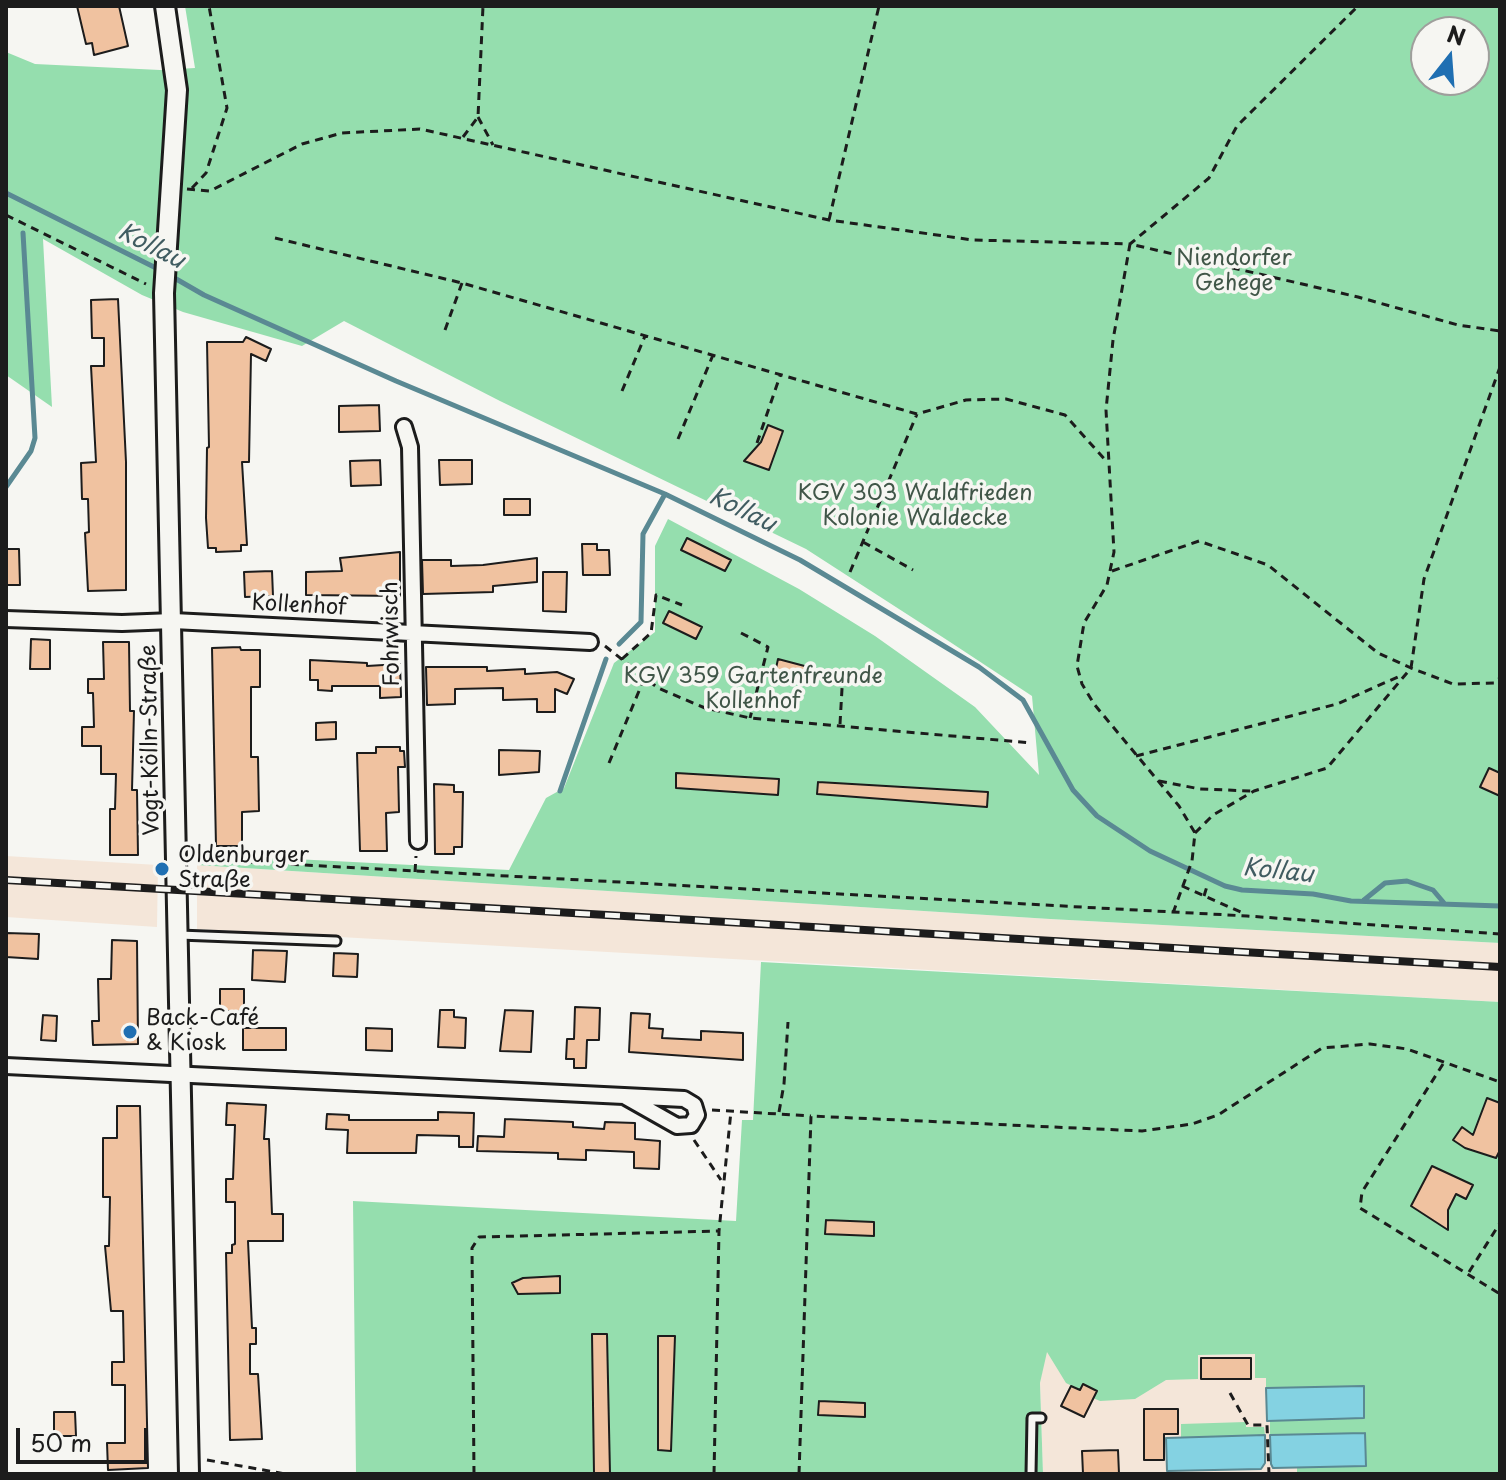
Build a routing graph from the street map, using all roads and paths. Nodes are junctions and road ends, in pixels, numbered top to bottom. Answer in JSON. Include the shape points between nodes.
{"nodes":[{"id":1,"x":165,"y":6,"type":"edge"},
{"id":2,"x":209,"y":6,"type":"edge"},
{"id":3,"x":483,"y":6,"type":"edge"},
{"id":4,"x":879,"y":6,"type":"edge"},
{"id":5,"x":1358,"y":6,"type":"edge"},
{"id":6,"x":478,"y":117,"type":"junction"},
{"id":7,"x":462,"y":137,"type":"junction"},
{"id":8,"x":493,"y":145,"type":"junction"},
{"id":9,"x":191,"y":188,"type":"junction"},
{"id":10,"x":170,"y":191,"type":"junction"},
{"id":11,"x":6,"y":215,"type":"edge"},
{"id":12,"x":829,"y":220,"type":"junction"},
{"id":13,"x":275,"y":238,"type":"dead end"},
{"id":14,"x":1130,"y":244,"type":"junction"},
{"id":15,"x":462,"y":283,"type":"junction"},
{"id":16,"x":164,"y":289,"type":"junction"},
{"id":17,"x":445,"y":330,"type":"dead end"},
{"id":18,"x":1500,"y":331,"type":"edge"},
{"id":19,"x":645,"y":336,"type":"junction"},
{"id":20,"x":713,"y":355,"type":"junction"},
{"id":21,"x":1500,"y":367,"type":"edge"},
{"id":22,"x":780,"y":376,"type":"junction"},
{"id":23,"x":622,"y":391,"type":"dead end"},
{"id":24,"x":917,"y":414,"type":"junction"},
{"id":25,"x":404,"y":427,"type":"dead end"},
{"id":26,"x":678,"y":439,"type":"dead end"},
{"id":27,"x":757,"y":443,"type":"dead end"},
{"id":28,"x":1107,"y":462,"type":"junction"},
{"id":29,"x":863,"y":542,"type":"junction"},
{"id":30,"x":913,"y":570,"type":"dead end"},
{"id":31,"x":1112,"y":571,"type":"junction"},
{"id":32,"x":850,"y":572,"type":"dead end"},
{"id":33,"x":682,"y":605,"type":"dead end"},
{"id":34,"x":6,"y":619,"type":"edge"},
{"id":35,"x":173,"y":621,"type":"junction"},
{"id":36,"x":741,"y":633,"type":"dead end"},
{"id":37,"x":414,"y":635,"type":"junction"},
{"id":38,"x":590,"y":642,"type":"joint"},
{"id":39,"x":622,"y":659,"type":"junction"},
{"id":40,"x":1411,"y":668,"type":"junction"},
{"id":41,"x":843,"y":671,"type":"dead end"},
{"id":42,"x":1403,"y":674,"type":"junction"},
{"id":43,"x":1500,"y":678,"type":"edge"},
{"id":44,"x":644,"y":679,"type":"junction"},
{"id":45,"x":750,"y":718,"type":"junction"},
{"id":46,"x":840,"y":724,"type":"junction"},
{"id":47,"x":1031,"y":743,"type":"dead end"},
{"id":48,"x":1135,"y":756,"type":"junction"},
{"id":49,"x":609,"y":763,"type":"dead end"},
{"id":50,"x":1158,"y":781,"type":"junction"},
{"id":51,"x":1254,"y":791,"type":"junction"},
{"id":52,"x":1195,"y":833,"type":"junction"},
{"id":53,"x":418,"y":841,"type":"dead end"},
{"id":54,"x":177,"y":858,"type":"junction"},
{"id":55,"x":1208,"y":883,"type":"dead end"},
{"id":56,"x":1182,"y":886,"type":"junction"},
{"id":57,"x":1204,"y":896,"type":"junction"},
{"id":58,"x":1173,"y":913,"type":"junction"},
{"id":59,"x":1247,"y":916,"type":"junction"},
{"id":60,"x":1500,"y":934,"type":"edge"},
{"id":61,"x":177,"y":935,"type":"junction"},
{"id":62,"x":336,"y":941,"type":"dead end"},
{"id":63,"x":788,"y":1022,"type":"dead end"},
{"id":64,"x":1443,"y":1064,"type":"junction"},
{"id":65,"x":6,"y":1066,"type":"edge"},
{"id":66,"x":182,"y":1073,"type":"junction"},
{"id":67,"x":1500,"y":1082,"type":"edge"},
{"id":68,"x":624,"y":1096,"type":"junction"},
{"id":69,"x":696,"y":1109,"type":"junction"},
{"id":70,"x":731,"y":1111,"type":"junction"},
{"id":71,"x":779,"y":1112,"type":"junction"},
{"id":72,"x":811,"y":1116,"type":"junction"},
{"id":73,"x":685,"y":1127,"type":"junction"},
{"id":74,"x":722,"y":1181,"type":"junction"},
{"id":75,"x":1500,"y":1223,"type":"edge"},
{"id":76,"x":719,"y":1231,"type":"junction"},
{"id":77,"x":1469,"y":1272,"type":"junction"},
{"id":78,"x":1500,"y":1294,"type":"edge"},
{"id":79,"x":1230,"y":1393,"type":"dead end"},
{"id":80,"x":1041,"y":1418,"type":"dead end"},
{"id":81,"x":189,"y":1466,"type":"edge"},
{"id":82,"x":286,"y":1474,"type":"edge"},
{"id":83,"x":474,"y":1474,"type":"edge"},
{"id":84,"x":714,"y":1474,"type":"edge"},
{"id":85,"x":799,"y":1474,"type":"edge"},
{"id":86,"x":1031,"y":1474,"type":"edge"},
{"id":87,"x":1269,"y":1474,"type":"edge"}],
"edges":[{"from":1,"to":10,"type":"street","name":"Vogt-Kölln-Straße","via":[[177,90]]},
{"from":2,"to":9,"type":"path","via":[[227,108],[206,173]]},
{"from":3,"to":6,"type":"path"},
{"from":4,"to":12,"type":"path"},
{"from":5,"to":14,"type":"path","via":[[1237,126],[1209,178]]},
{"from":6,"to":7,"type":"path"},
{"from":6,"to":8,"type":"path"},
{"from":7,"to":8,"type":"path"},
{"from":7,"to":9,"type":"path","via":[[420,129],[342,133],[302,144],[210,191]]},
{"from":8,"to":12,"type":"path"},
{"from":9,"to":10,"type":"path"},
{"from":10,"to":16,"type":"street","name":"Vogt-Kölln-Straße"},
{"from":11,"to":16,"type":"path"},
{"from":12,"to":14,"type":"path","via":[[973,240]]},
{"from":13,"to":15,"type":"path"},
{"from":14,"to":18,"type":"path"},
{"from":14,"to":28,"type":"path","via":[[1113,340]]},
{"from":15,"to":17,"type":"path"},
{"from":15,"to":19,"type":"path"},
{"from":16,"to":35,"type":"street","name":"Vogt-Kölln-Straße"},
{"from":19,"to":20,"type":"path"},
{"from":19,"to":23,"type":"path"},
{"from":20,"to":22,"type":"path"},
{"from":20,"to":26,"type":"path"},
{"from":21,"to":40,"type":"path","via":[[1424,579]]},
{"from":22,"to":24,"type":"path"},
{"from":22,"to":27,"type":"path"},
{"from":24,"to":28,"type":"path","via":[[966,400],[1006,399],[1065,415]]},
{"from":24,"to":29,"type":"path"},
{"from":25,"to":37,"type":"street","name":"Fohrwisch","via":[[410,447]]},
{"from":28,"to":31,"type":"path"},
{"from":29,"to":30,"type":"path"},
{"from":29,"to":32,"type":"path"},
{"from":31,"to":40,"type":"path","via":[[1199,541],[1268,565],[1378,653]]},
{"from":31,"to":48,"type":"path","via":[[1084,623],[1077,666],[1094,704]]},
{"from":33,"to":39,"type":"path","via":[[656,595],[651,633]]},
{"from":34,"to":35,"type":"street","name":"Kollenhof"},
{"from":35,"to":37,"type":"street","name":"Kollenhof"},
{"from":35,"to":54,"type":"street","name":"Vogt-Kölln-Straße"},
{"from":36,"to":45,"type":"path","via":[[768,647]]},
{"from":37,"to":38,"type":"street","name":"Kollenhof"},
{"from":37,"to":53,"type":"street","name":"Fohrwisch"},
{"from":38,"to":39,"type":"path","via":[[608,647]]},
{"from":39,"to":44,"type":"path"},
{"from":40,"to":42,"type":"path"},
{"from":40,"to":43,"type":"path","via":[[1453,684],[1494,683]]},
{"from":41,"to":46,"type":"path"},
{"from":42,"to":48,"type":"path","via":[[1337,704]]},
{"from":42,"to":51,"type":"path","via":[[1327,768]]},
{"from":44,"to":45,"type":"path","via":[[705,708]]},
{"from":44,"to":49,"type":"path"},
{"from":45,"to":46,"type":"path"},
{"from":46,"to":47,"type":"path"},
{"from":48,"to":50,"type":"path"},
{"from":50,"to":51,"type":"path"},
{"from":50,"to":52,"type":"path"},
{"from":51,"to":52,"type":"path","via":[[1213,815]]},
{"from":52,"to":56,"type":"path"},
{"from":54,"to":58,"type":"path"},
{"from":54,"to":61,"type":"street","name":"Vogt-Kölln-Straße"},
{"from":55,"to":57,"type":"path"},
{"from":56,"to":57,"type":"path"},
{"from":56,"to":58,"type":"path"},
{"from":57,"to":59,"type":"path"},
{"from":58,"to":59,"type":"path"},
{"from":59,"to":60,"type":"path"},
{"from":61,"to":62,"type":"lane"},
{"from":61,"to":66,"type":"street","name":"Vogt-Kölln-Straße"},
{"from":63,"to":71,"type":"path"},
{"from":64,"to":67,"type":"path"},
{"from":64,"to":72,"type":"path","via":[[1407,1049],[1370,1044],[1322,1048],[1218,1115],[1142,1131]]},
{"from":64,"to":77,"type":"path","via":[[1362,1192],[1360,1208]]},
{"from":65,"to":66,"type":"street"},
{"from":66,"to":68,"type":"street"},
{"from":66,"to":81,"type":"street","name":"Vogt-Kölln-Straße"},
{"from":68,"to":69,"type":"street","via":[[675,1097]]},
{"from":68,"to":73,"type":"street","via":[[668,1123]]},
{"from":69,"to":70,"type":"path"},
{"from":69,"to":73,"type":"street","via":[[695,1120]]},
{"from":70,"to":71,"type":"path"},
{"from":70,"to":74,"type":"path"},
{"from":71,"to":72,"type":"path"},
{"from":72,"to":85,"type":"path"},
{"from":73,"to":74,"type":"path"},
{"from":74,"to":76,"type":"path"},
{"from":75,"to":77,"type":"path"},
{"from":76,"to":83,"type":"path","via":[[479,1237],[472,1248]]},
{"from":76,"to":84,"type":"path"},
{"from":77,"to":78,"type":"path"},
{"from":79,"to":87,"type":"path","via":[[1248,1425],[1267,1425]]},
{"from":80,"to":86,"type":"lane","via":[[1032,1418]]},
{"from":81,"to":82,"type":"path"}]}
